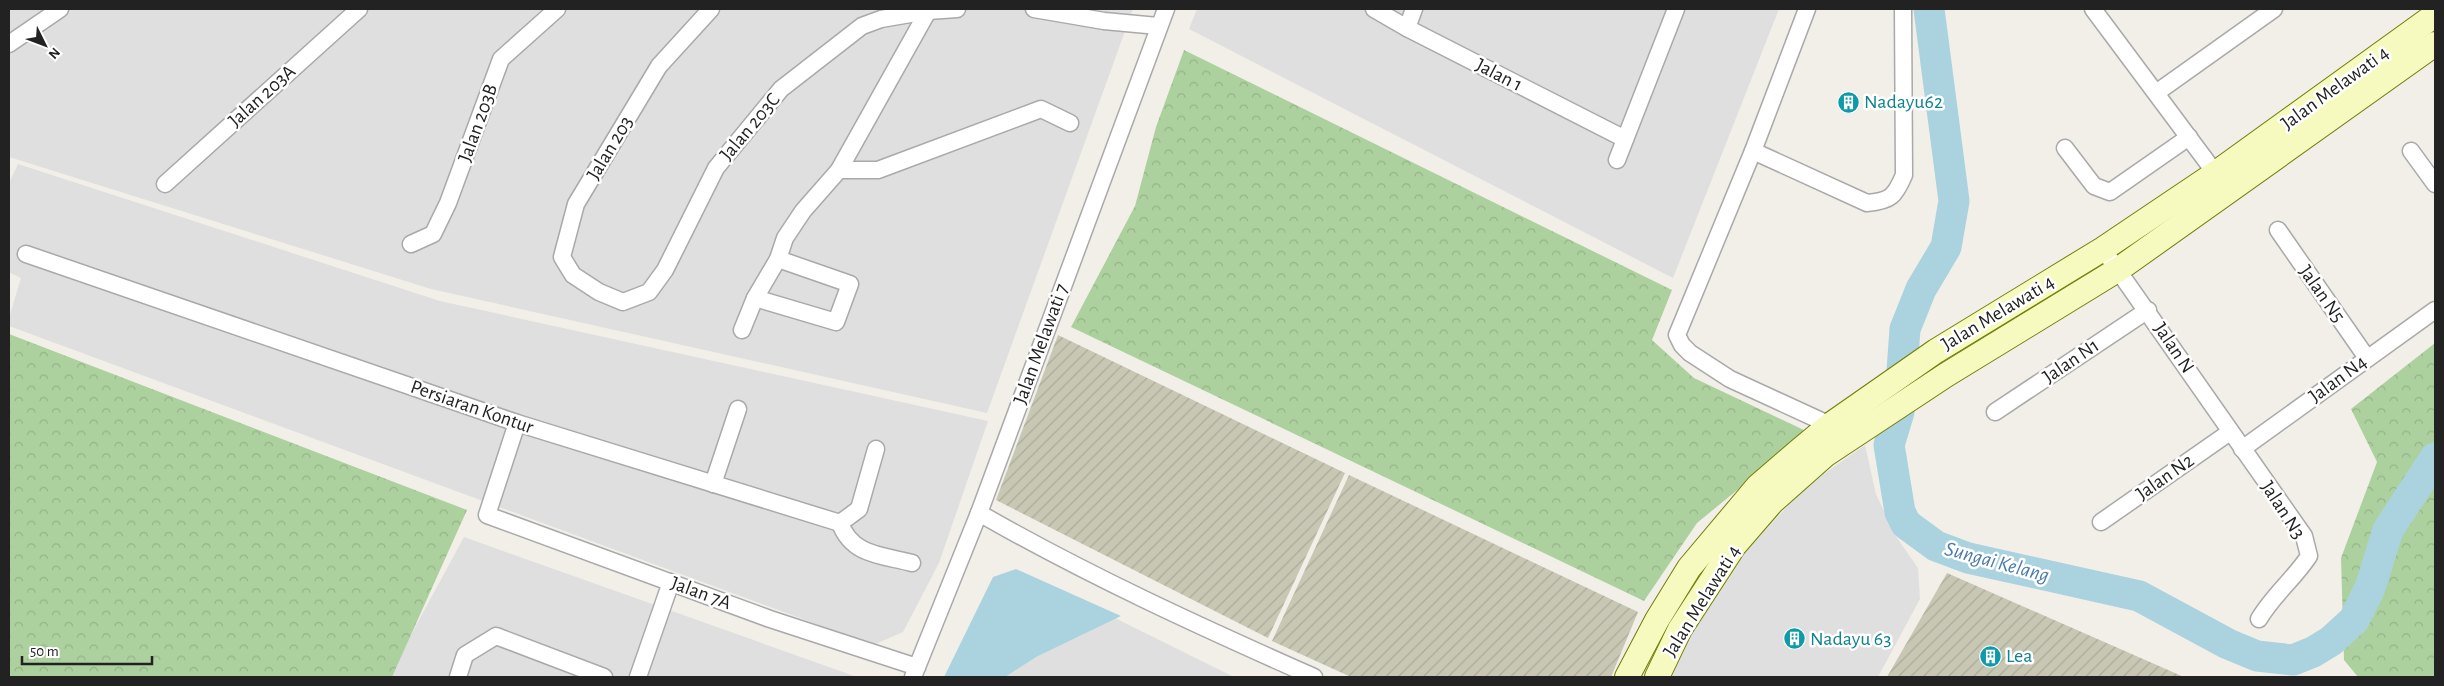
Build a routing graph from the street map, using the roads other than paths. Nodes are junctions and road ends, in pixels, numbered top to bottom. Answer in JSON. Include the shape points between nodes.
{"nodes":[{"id":1,"x":60,"y":9,"type":"edge"},
{"id":2,"x":359,"y":9,"type":"edge"},
{"id":3,"x":557,"y":9,"type":"edge"},
{"id":4,"x":711,"y":9,"type":"edge"},
{"id":5,"x":957,"y":9,"type":"edge"},
{"id":6,"x":1034,"y":9,"type":"edge"},
{"id":7,"x":1166,"y":9,"type":"edge"},
{"id":8,"x":1374,"y":9,"type":"edge"},
{"id":9,"x":1414,"y":9,"type":"edge"},
{"id":10,"x":1676,"y":9,"type":"edge"},
{"id":11,"x":1807,"y":9,"type":"edge"},
{"id":12,"x":1903,"y":9,"type":"edge"},
{"id":13,"x":2093,"y":9,"type":"edge"},
{"id":14,"x":2274,"y":9,"type":"edge"},
{"id":15,"x":928,"y":11,"type":"junction"},
{"id":16,"x":2435,"y":15,"type":"edge"},
{"id":17,"x":1158,"y":26,"type":"junction"},
{"id":18,"x":1407,"y":28,"type":"junction"},
{"id":19,"x":9,"y":44,"type":"edge"},
{"id":20,"x":2435,"y":44,"type":"edge"},
{"id":21,"x":2156,"y":93,"type":"junction"},
{"id":22,"x":1070,"y":123,"type":"dead end"},
{"id":23,"x":2189,"y":137,"type":"junction"},
{"id":24,"x":1625,"y":139,"type":"junction"},
{"id":25,"x":2065,"y":148,"type":"dead end"},
{"id":26,"x":1753,"y":151,"type":"junction"},
{"id":27,"x":2411,"y":152,"type":"dead end"},
{"id":28,"x":1616,"y":160,"type":"dead end"},
{"id":29,"x":839,"y":170,"type":"junction"},
{"id":30,"x":2223,"y":182,"type":"junction"},
{"id":31,"x":165,"y":184,"type":"dead end"},
{"id":32,"x":2435,"y":184,"type":"edge"},
{"id":33,"x":2278,"y":230,"type":"dead end"},
{"id":34,"x":411,"y":244,"type":"dead end"},
{"id":35,"x":2103,"y":249,"type":"junction"},
{"id":36,"x":26,"y":254,"type":"dead end"},
{"id":37,"x":778,"y":260,"type":"junction"},
{"id":38,"x":2119,"y":270,"type":"junction"},
{"id":39,"x":599,"y":292,"type":"joint"},
{"id":40,"x":755,"y":298,"type":"junction"},
{"id":41,"x":2148,"y":310,"type":"junction"},
{"id":42,"x":2435,"y":310,"type":"edge"},
{"id":43,"x":742,"y":330,"type":"dead end"},
{"id":44,"x":2367,"y":358,"type":"junction"},
{"id":45,"x":1888,"y":399,"type":"junction"},
{"id":46,"x":738,"y":410,"type":"dead end"},
{"id":47,"x":1995,"y":412,"type":"dead end"},
{"id":48,"x":517,"y":423,"type":"junction"},
{"id":49,"x":1830,"y":425,"type":"junction"},
{"id":50,"x":2230,"y":432,"type":"junction"},
{"id":51,"x":876,"y":449,"type":"dead end"},
{"id":52,"x":2242,"y":449,"type":"junction"},
{"id":53,"x":713,"y":484,"type":"junction"},
{"id":54,"x":979,"y":513,"type":"junction"},
{"id":55,"x":2100,"y":522,"type":"dead end"},
{"id":56,"x":840,"y":523,"type":"junction"},
{"id":57,"x":912,"y":563,"type":"dead end"},
{"id":58,"x":671,"y":582,"type":"junction"},
{"id":59,"x":2259,"y":618,"type":"dead end"},
{"id":60,"x":915,"y":672,"type":"edge"},
{"id":61,"x":458,"y":677,"type":"edge"},
{"id":62,"x":604,"y":677,"type":"edge"},
{"id":63,"x":638,"y":677,"type":"edge"},
{"id":64,"x":1314,"y":677,"type":"edge"},
{"id":65,"x":1628,"y":677,"type":"edge"},
{"id":66,"x":1656,"y":677,"type":"edge"}],
"edges":[{"from":1,"to":19,"type":"street"},
{"from":2,"to":31,"type":"street","name":"Jalan 203A"},
{"from":3,"to":34,"type":"street","name":"Jalan 203B","via":[[501,59],[448,203],[433,234]]},
{"from":4,"to":39,"type":"street","name":"Jalan 203","via":[[659,66],[576,204],[562,257],[573,276]]},
{"from":5,"to":15,"type":"street","name":"Jalan 203C"},
{"from":6,"to":17,"type":"street"},
{"from":7,"to":17,"type":"street","name":"Jalan Melawati 7"},
{"from":8,"to":18,"type":"street","name":"Jalan 1"},
{"from":9,"to":18,"type":"street"},
{"from":10,"to":24,"type":"street"},
{"from":11,"to":26,"type":"street"},
{"from":12,"to":26,"type":"street","via":[[1904,175],[1897,192],[1884,201],[1867,203]]},
{"from":13,"to":21,"type":"street"},
{"from":14,"to":21,"type":"street"},
{"from":15,"to":29,"type":"street"},
{"from":15,"to":39,"type":"street","name":"Jalan 203C","via":[[862,26],[781,89],[716,168],[665,270],[649,292],[623,302]]},
{"from":16,"to":30,"type":"street","name":"Jalan Melawati 4"},
{"from":17,"to":54,"type":"street","name":"Jalan Melawati 7"},
{"from":18,"to":24,"type":"street","name":"Jalan 1"},
{"from":20,"to":30,"type":"street","name":"Jalan Melawati 4"},
{"from":21,"to":23,"type":"street"},
{"from":22,"to":29,"type":"street","via":[[1042,110],[878,170]]},
{"from":23,"to":25,"type":"street","via":[[2110,192],[2094,186]]},
{"from":23,"to":30,"type":"street"},
{"from":24,"to":28,"type":"street"},
{"from":26,"to":49,"type":"street","via":[[1677,335],[1690,353],[1730,379]]},
{"from":27,"to":32,"type":"street"},
{"from":29,"to":37,"type":"street","via":[[803,211]]},
{"from":30,"to":35,"type":"street","name":"Jalan Melawati 4"},
{"from":30,"to":38,"type":"street","name":"Jalan Melawati 4"},
{"from":33,"to":44,"type":"street","name":"Jalan N5"},
{"from":35,"to":38,"type":"street","name":"Jalan N"},
{"from":35,"to":45,"type":"street","name":"Jalan Melawati 4","via":[[1936,351]]},
{"from":36,"to":48,"type":"street","name":"Persiaran Kontur"},
{"from":37,"to":40,"type":"street"},
{"from":37,"to":40,"type":"street","via":[[850,284],[836,322]]},
{"from":38,"to":41,"type":"street","name":"Jalan N"},
{"from":38,"to":45,"type":"street","name":"Jalan Melawati 4","via":[[1946,374]]},
{"from":40,"to":43,"type":"street"},
{"from":41,"to":47,"type":"street","name":"Jalan N1"},
{"from":41,"to":50,"type":"street","name":"Jalan N"},
{"from":42,"to":44,"type":"street","name":"Jalan N4"},
{"from":44,"to":52,"type":"street","name":"Jalan N4"},
{"from":45,"to":49,"type":"street","name":"Jalan Melawati 4"},
{"from":45,"to":66,"type":"street","name":"Jalan Melawati 4","via":[[1772,502],[1734,546],[1680,630]]},
{"from":46,"to":53,"type":"street"},
{"from":48,"to":53,"type":"street","name":"Persiaran Kontur"},
{"from":48,"to":58,"type":"street","name":"Jalan 7A","via":[[487,515]]},
{"from":49,"to":65,"type":"street","name":"Jalan Melawati 4","via":[[1758,486],[1689,568],[1657,620]]},
{"from":50,"to":52,"type":"street","name":"Jalan N"},
{"from":50,"to":55,"type":"street","name":"Jalan N2"},
{"from":51,"to":56,"type":"street","via":[[859,510]]},
{"from":52,"to":59,"type":"street","name":"Jalan N3","via":[[2304,536],[2309,556],[2300,571],[2269,601]]},
{"from":53,"to":56,"type":"street","name":"Persiaran Kontur"},
{"from":54,"to":60,"type":"street","name":"Jalan Melawati 7"},
{"from":54,"to":64,"type":"street","via":[[1213,632]]},
{"from":56,"to":57,"type":"street","via":[[845,536],[855,546]]},
{"from":58,"to":60,"type":"street","name":"Jalan 7A"},
{"from":58,"to":63,"type":"street"},
{"from":61,"to":62,"type":"street","via":[[465,655],[496,636]]}]}
